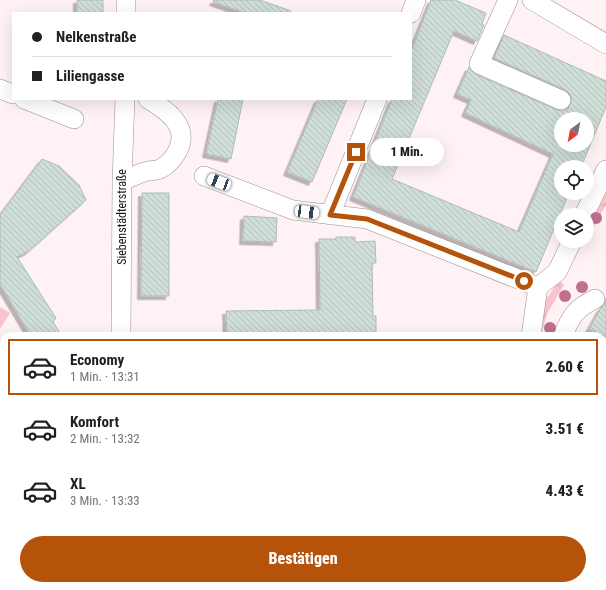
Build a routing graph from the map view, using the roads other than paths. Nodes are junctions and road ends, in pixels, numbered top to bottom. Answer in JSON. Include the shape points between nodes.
{"nodes":[{"id":1,"x":126,"y":0,"type":"edge"},
{"id":2,"x":416,"y":0,"type":"edge"},
{"id":3,"x":508,"y":0,"type":"edge"},
{"id":4,"x":532,"y":0,"type":"edge"},
{"id":5,"x":126,"y":12,"type":"edge"},
{"id":6,"x":411,"y":12,"type":"edge"},
{"id":7,"x":606,"y":44,"type":"edge"},
{"id":8,"x":0,"y":89,"type":"edge"},
{"id":9,"x":12,"y":94,"type":"edge"},
{"id":10,"x":26,"y":100,"type":"edge"},
{"id":11,"x":125,"y":100,"type":"edge"},
{"id":12,"x":150,"y":100,"type":"edge"},
{"id":13,"x":377,"y":100,"type":"edge"},
{"id":14,"x":561,"y":100,"type":"dead end"},
{"id":15,"x":74,"y":119,"type":"dead end"},
{"id":16,"x":606,"y":170,"type":"edge"},
{"id":17,"x":204,"y":176,"type":"dead end"},
{"id":18,"x":122,"y":181,"type":"junction"},
{"id":19,"x":587,"y":208,"type":"edge"},
{"id":20,"x":330,"y":215,"type":"junction"},
{"id":21,"x":569,"y":248,"type":"edge"},
{"id":22,"x":538,"y":287,"type":"junction"},
{"id":23,"x":595,"y":300,"type":"dead end"},
{"id":24,"x":121,"y":332,"type":"edge"},
{"id":25,"x":532,"y":332,"type":"edge"},
{"id":26,"x":564,"y":332,"type":"edge"}],
"edges":[{"from":1,"to":5,"type":"street"},
{"from":2,"to":6,"type":"street"},
{"from":3,"to":14,"type":"street","via":[[479,64]]},
{"from":4,"to":7,"type":"street"},
{"from":8,"to":9,"type":"street"},
{"from":10,"to":15,"type":"street"},
{"from":11,"to":18,"type":"street","name":"Siebenstädterstraße"},
{"from":12,"to":18,"type":"street","via":[[172,117],[182,133],[182,144],[170,162],[159,170],[147,171]]},
{"from":13,"to":20,"type":"street"},
{"from":16,"to":19,"type":"street"},
{"from":17,"to":20,"type":"street","via":[[293,210]]},
{"from":18,"to":24,"type":"street","name":"Siebenstädterstraße"},
{"from":20,"to":22,"type":"street","via":[[367,219]]},
{"from":21,"to":22,"type":"street","via":[[557,272]]},
{"from":22,"to":25,"type":"street"},
{"from":23,"to":26,"type":"street","via":[[582,305],[569,320]]}]}
